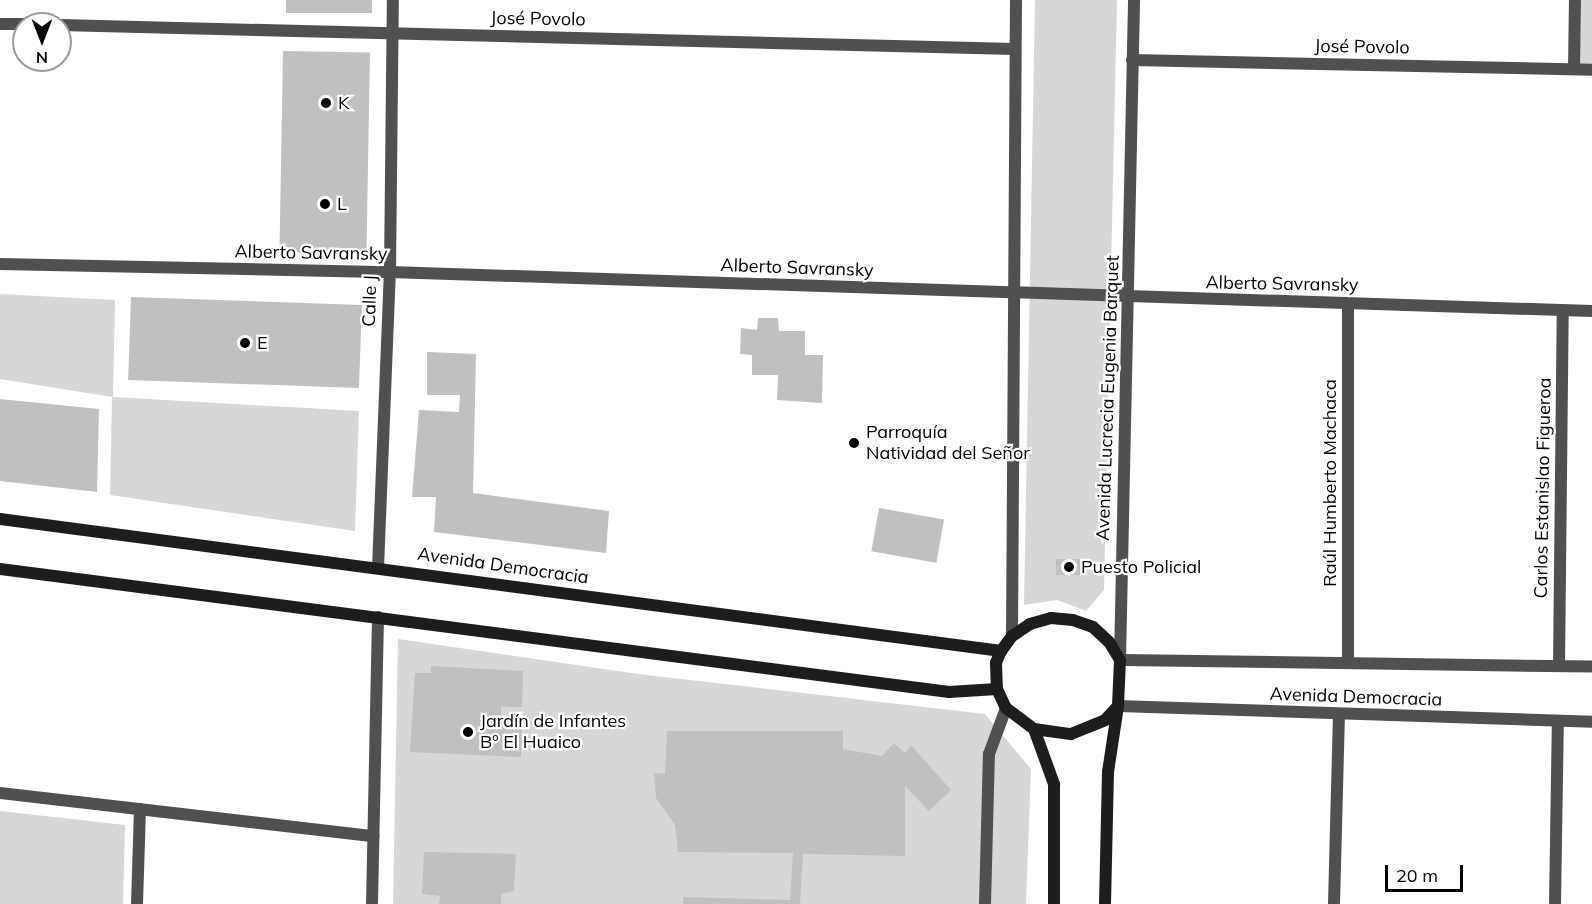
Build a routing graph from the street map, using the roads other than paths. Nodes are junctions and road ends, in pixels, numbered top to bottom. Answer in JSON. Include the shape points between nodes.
{"nodes":[{"id":1,"x":393,"y":0,"type":"edge"},
{"id":2,"x":1016,"y":0,"type":"edge"},
{"id":3,"x":1134,"y":0,"type":"edge"},
{"id":4,"x":1575,"y":0,"type":"edge"},
{"id":5,"x":72,"y":25,"type":"edge"},
{"id":6,"x":393,"y":33,"type":"junction"},
{"id":7,"x":1015,"y":49,"type":"junction"},
{"id":8,"x":1132,"y":60,"type":"junction"},
{"id":9,"x":1574,"y":69,"type":"junction"},
{"id":10,"x":1592,"y":70,"type":"edge"},
{"id":11,"x":0,"y":264,"type":"edge"},
{"id":12,"x":390,"y":272,"type":"junction"},
{"id":13,"x":1012,"y":293,"type":"junction"},
{"id":14,"x":1129,"y":298,"type":"junction"},
{"id":15,"x":1348,"y":304,"type":"junction"},
{"id":16,"x":1563,"y":310,"type":"junction"},
{"id":17,"x":1592,"y":311,"type":"edge"},
{"id":18,"x":0,"y":519,"type":"edge"},
{"id":19,"x":378,"y":568,"type":"junction"},
{"id":20,"x":0,"y":569,"type":"edge"},
{"id":21,"x":378,"y":617,"type":"junction"},
{"id":22,"x":1012,"y":636,"type":"junction"},
{"id":23,"x":1001,"y":651,"type":"junction"},
{"id":24,"x":1120,"y":660,"type":"junction"},
{"id":25,"x":1348,"y":663,"type":"junction"},
{"id":26,"x":1559,"y":666,"type":"junction"},
{"id":27,"x":1592,"y":667,"type":"edge"},
{"id":28,"x":997,"y":689,"type":"junction"},
{"id":29,"x":1118,"y":706,"type":"junction"},
{"id":30,"x":1006,"y":708,"type":"junction"},
{"id":31,"x":1339,"y":714,"type":"junction"},
{"id":32,"x":1558,"y":721,"type":"junction"},
{"id":33,"x":1592,"y":722,"type":"edge"},
{"id":34,"x":1034,"y":729,"type":"junction"},
{"id":35,"x":0,"y":793,"type":"edge"},
{"id":36,"x":140,"y":809,"type":"junction"},
{"id":37,"x":374,"y":836,"type":"junction"},
{"id":38,"x":136,"y":904,"type":"edge"},
{"id":39,"x":372,"y":904,"type":"edge"},
{"id":40,"x":985,"y":904,"type":"edge"},
{"id":41,"x":1053,"y":904,"type":"edge"},
{"id":42,"x":1106,"y":904,"type":"edge"},
{"id":43,"x":1334,"y":904,"type":"edge"},
{"id":44,"x":1555,"y":904,"type":"edge"}],
"edges":[{"from":1,"to":6,"type":"street","name":"Calle J"},
{"from":2,"to":7,"type":"street"},
{"from":3,"to":8,"type":"street","name":"Avenida Lucrecia Eugenia Barquet"},
{"from":4,"to":9,"type":"street"},
{"from":5,"to":6,"type":"street","name":"José Povolo"},
{"from":6,"to":7,"type":"street","name":"José Povolo"},
{"from":6,"to":12,"type":"street","name":"Calle J"},
{"from":7,"to":13,"type":"street"},
{"from":8,"to":9,"type":"street","name":"José Povolo"},
{"from":8,"to":14,"type":"street","name":"Avenida Lucrecia Eugenia Barquet"},
{"from":9,"to":10,"type":"street","name":"José Povolo"},
{"from":11,"to":12,"type":"street","name":"Alberto Savransky"},
{"from":12,"to":13,"type":"street","name":"Alberto Savransky"},
{"from":12,"to":19,"type":"street","name":"Calle J"},
{"from":13,"to":14,"type":"street","name":"Alberto Savransky"},
{"from":13,"to":22,"type":"street"},
{"from":14,"to":15,"type":"street","name":"Alberto Savransky"},
{"from":14,"to":24,"type":"street","name":"Avenida Lucrecia Eugenia Barquet"},
{"from":15,"to":16,"type":"street","name":"Alberto Savransky"},
{"from":15,"to":25,"type":"street","name":"Raúl Humberto Machaca"},
{"from":16,"to":17,"type":"street","name":"Alberto Savransky"},
{"from":16,"to":26,"type":"street","name":"Carlos Estanislao Figueroa"},
{"from":18,"to":19,"type":"main road","name":"Avenida Democracia"},
{"from":19,"to":23,"type":"main road","name":"Avenida Democracia"},
{"from":20,"to":21,"type":"main road"},
{"from":21,"to":28,"type":"main road","via":[[949,692]]},
{"from":21,"to":37,"type":"street"},
{"from":22,"to":23,"type":"main road"},
{"from":22,"to":24,"type":"main road","via":[[1040,621],[1072,620],[1093,627]]},
{"from":23,"to":28,"type":"main road","via":[[996,663]]},
{"from":24,"to":25,"type":"street","name":"Avenida Democracia"},
{"from":24,"to":29,"type":"main road","name":"Avenida Lucrecia Eugenia Barquet"},
{"from":25,"to":26,"type":"street","name":"Avenida Democracia"},
{"from":26,"to":27,"type":"street","name":"Avenida Democracia"},
{"from":28,"to":30,"type":"main road"},
{"from":29,"to":31,"type":"street","name":"Avenida Democracia"},
{"from":29,"to":34,"type":"main road","via":[[1105,720],[1071,734]]},
{"from":29,"to":42,"type":"main road","name":"Avenida Lucrecia Eugenia Barquet","via":[[1108,772]]},
{"from":30,"to":34,"type":"main road"},
{"from":30,"to":40,"type":"street","via":[[989,754]]},
{"from":31,"to":32,"type":"street","name":"Avenida Democracia"},
{"from":31,"to":43,"type":"street"},
{"from":32,"to":33,"type":"street","name":"Avenida Democracia"},
{"from":32,"to":44,"type":"street"},
{"from":34,"to":41,"type":"main road","via":[[1054,784]]},
{"from":35,"to":36,"type":"street"},
{"from":36,"to":37,"type":"street"},
{"from":36,"to":38,"type":"street"},
{"from":37,"to":39,"type":"street"}]}
